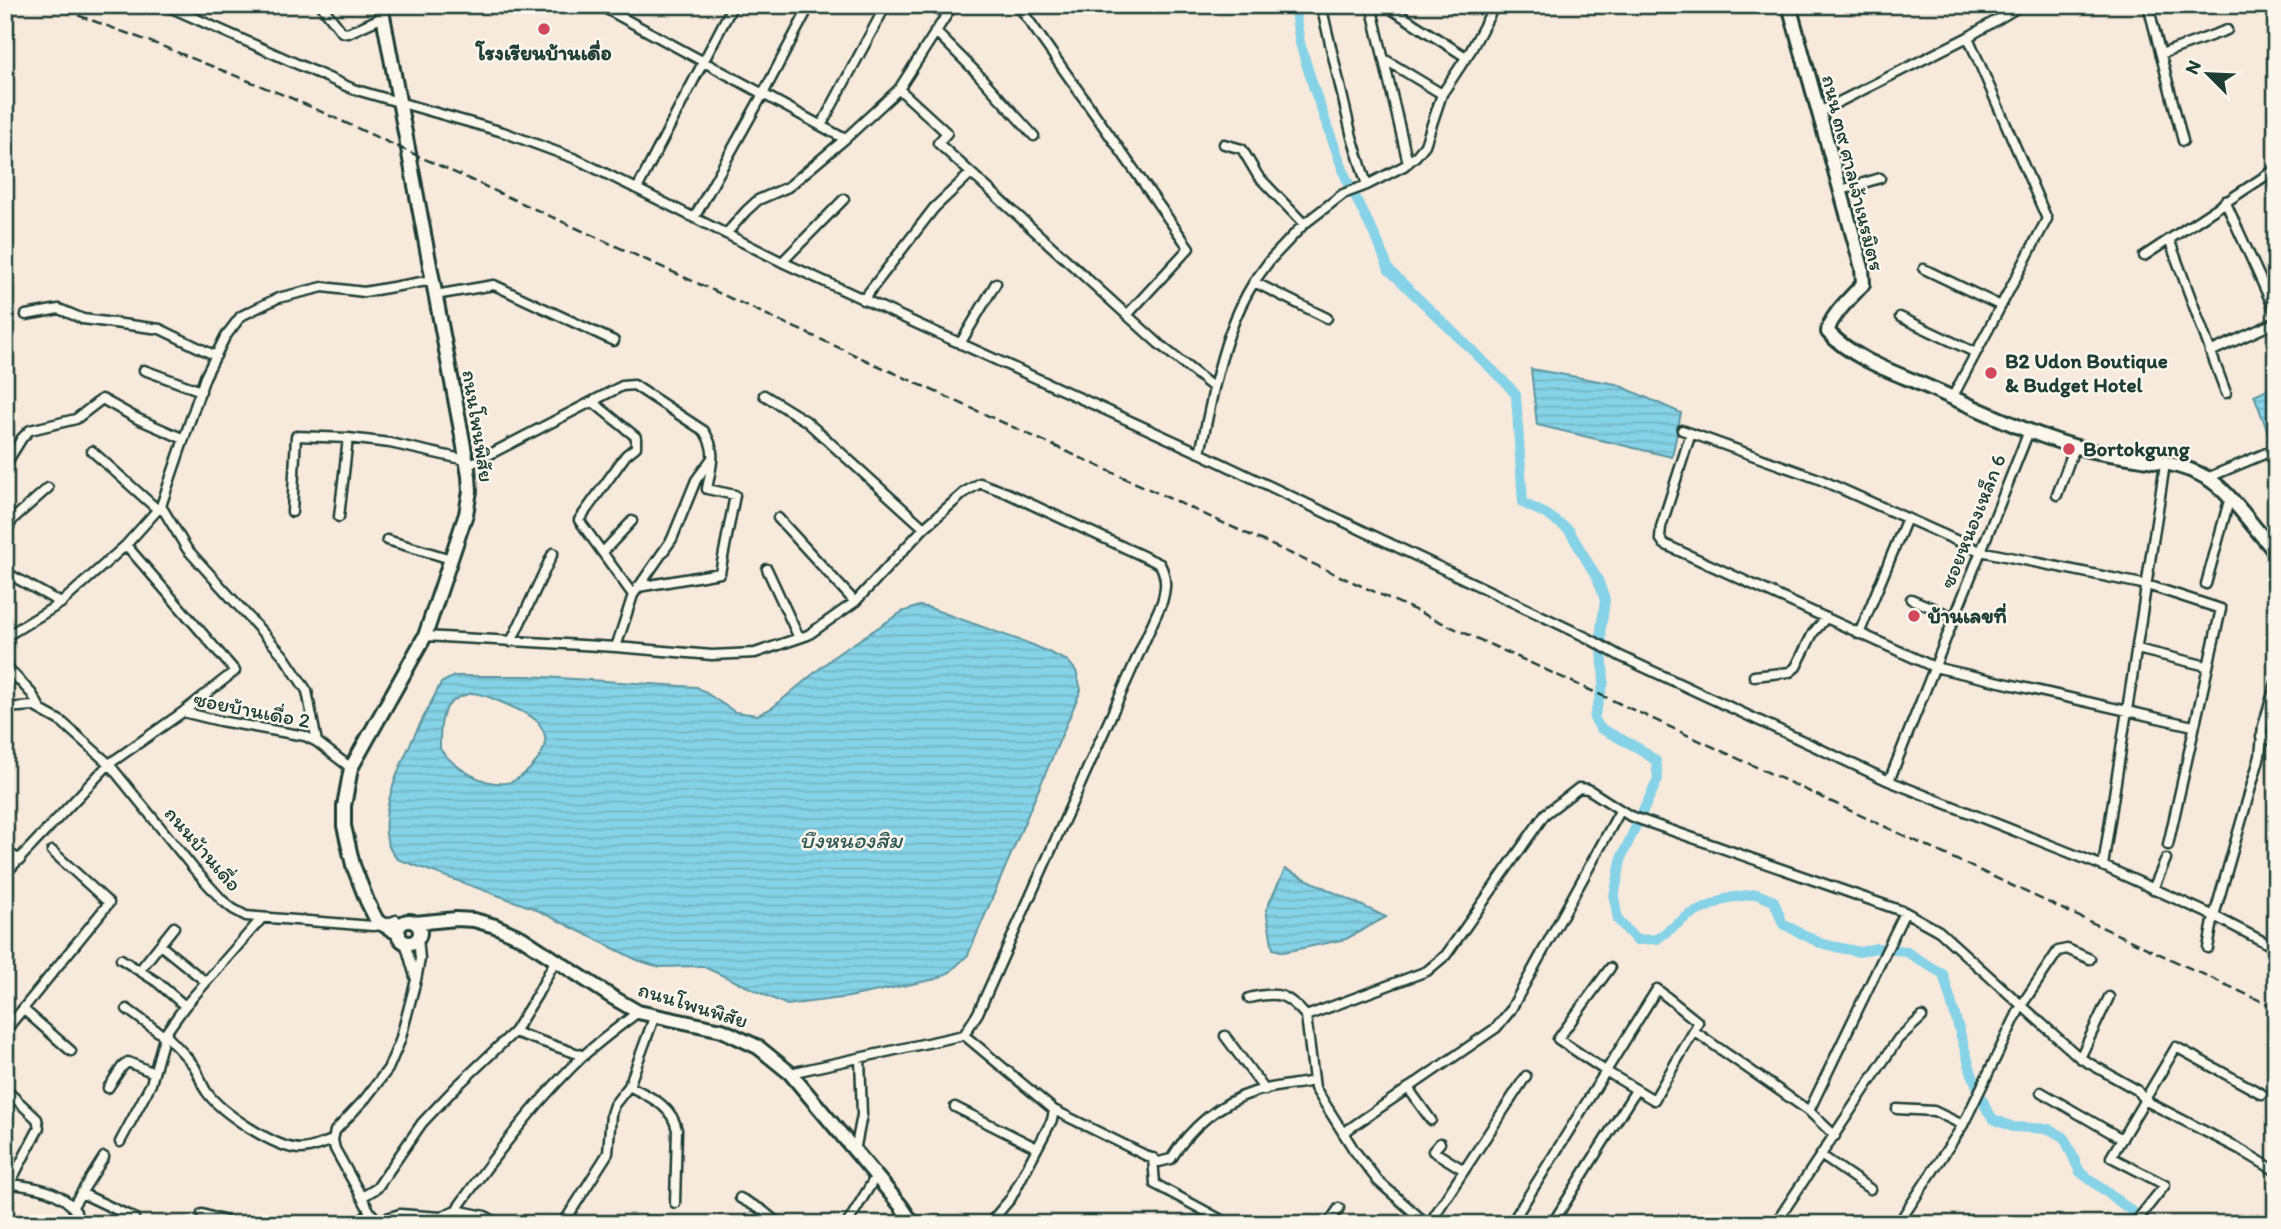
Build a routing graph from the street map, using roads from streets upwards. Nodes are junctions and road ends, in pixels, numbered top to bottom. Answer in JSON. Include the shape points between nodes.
{"nodes":[{"id":1,"x":165,"y":5,"type":"edge"},
{"id":2,"x":321,"y":5,"type":"edge"},
{"id":3,"x":599,"y":5,"type":"edge"},
{"id":4,"x":733,"y":5,"type":"edge"},
{"id":5,"x":810,"y":5,"type":"edge"},
{"id":6,"x":886,"y":5,"type":"edge"},
{"id":7,"x":931,"y":5,"type":"edge"},
{"id":8,"x":953,"y":5,"type":"edge"},
{"id":9,"x":1018,"y":5,"type":"edge"},
{"id":10,"x":1321,"y":5,"type":"edge"},
{"id":11,"x":1371,"y":5,"type":"edge"},
{"id":12,"x":1380,"y":5,"type":"edge"},
{"id":13,"x":1495,"y":5,"type":"edge"},
{"id":14,"x":1789,"y":5,"type":"edge"},
{"id":15,"x":2022,"y":5,"type":"edge"},
{"id":16,"x":2148,"y":5,"type":"edge"},
{"id":17,"x":382,"y":11,"type":"edge"},
{"id":18,"x":947,"y":14,"type":"junction"},
{"id":19,"x":2227,"y":30,"type":"dead end"},
{"id":20,"x":935,"y":32,"type":"junction"},
{"id":21,"x":1968,"y":37,"type":"junction"},
{"id":22,"x":2161,"y":54,"type":"junction"},
{"id":23,"x":1466,"y":57,"type":"junction"},
{"id":24,"x":1384,"y":59,"type":"junction"},
{"id":25,"x":703,"y":60,"type":"junction"},
{"id":26,"x":899,"y":89,"type":"junction"},
{"id":27,"x":763,"y":94,"type":"junction"},
{"id":28,"x":1442,"y":94,"type":"junction"},
{"id":29,"x":399,"y":102,"type":"junction"},
{"id":30,"x":1819,"y":112,"type":"junction"},
{"id":31,"x":821,"y":126,"type":"junction"},
{"id":32,"x":1034,"y":136,"type":"dead end"},
{"id":33,"x":845,"y":139,"type":"junction"},
{"id":34,"x":2183,"y":141,"type":"dead end"},
{"id":35,"x":1224,"y":144,"type":"dead end"},
{"id":36,"x":1408,"y":163,"type":"junction"},
{"id":37,"x":2276,"y":169,"type":"edge"},
{"id":38,"x":971,"y":173,"type":"junction"},
{"id":39,"x":1880,"y":178,"type":"dead end"},
{"id":40,"x":1365,"y":186,"type":"junction"},
{"id":41,"x":637,"y":189,"type":"junction"},
{"id":42,"x":1841,"y":190,"type":"junction"},
{"id":43,"x":844,"y":199,"type":"dead end"},
{"id":44,"x":2225,"y":201,"type":"junction"},
{"id":45,"x":694,"y":218,"type":"junction"},
{"id":46,"x":1304,"y":223,"type":"junction"},
{"id":47,"x":726,"y":234,"type":"junction"},
{"id":48,"x":2169,"y":239,"type":"junction"},
{"id":49,"x":2144,"y":256,"type":"dead end"},
{"id":50,"x":782,"y":262,"type":"junction"},
{"id":51,"x":1924,"y":269,"type":"dead end"},
{"id":52,"x":433,"y":280,"type":"junction"},
{"id":53,"x":1254,"y":282,"type":"junction"},
{"id":54,"x":996,"y":283,"type":"dead end"},
{"id":55,"x":435,"y":295,"type":"junction"},
{"id":56,"x":2272,"y":295,"type":"edge"},
{"id":57,"x":863,"y":300,"type":"junction"},
{"id":58,"x":2001,"y":306,"type":"junction"},
{"id":59,"x":2276,"y":313,"type":"edge"},
{"id":60,"x":26,"y":315,"type":"dead end"},
{"id":61,"x":1127,"y":315,"type":"junction"},
{"id":62,"x":1327,"y":317,"type":"dead end"},
{"id":63,"x":1900,"y":317,"type":"dead end"},
{"id":64,"x":2276,"y":322,"type":"edge"},
{"id":65,"x":614,"y":341,"type":"dead end"},
{"id":66,"x":960,"y":344,"type":"junction"},
{"id":67,"x":2210,"y":352,"type":"junction"},
{"id":68,"x":1976,"y":353,"type":"junction"},
{"id":69,"x":216,"y":356,"type":"junction"},
{"id":70,"x":144,"y":370,"type":"dead end"},
{"id":71,"x":1214,"y":388,"type":"junction"},
{"id":72,"x":201,"y":391,"type":"junction"},
{"id":73,"x":2227,"y":393,"type":"dead end"},
{"id":74,"x":764,"y":395,"type":"dead end"},
{"id":75,"x":1952,"y":398,"type":"junction"},
{"id":76,"x":593,"y":402,"type":"junction"},
{"id":77,"x":2029,"y":431,"type":"junction"},
{"id":78,"x":348,"y":438,"type":"junction"},
{"id":79,"x":184,"y":439,"type":"junction"},
{"id":80,"x":2075,"y":446,"type":"junction"},
{"id":81,"x":2276,"y":449,"type":"edge"},
{"id":82,"x":92,"y":451,"type":"dead end"},
{"id":83,"x":1200,"y":453,"type":"junction"},
{"id":84,"x":714,"y":454,"type":"junction"},
{"id":85,"x":9,"y":459,"type":"dead end"},
{"id":86,"x":467,"y":463,"type":"junction"},
{"id":87,"x":2165,"y":464,"type":"junction"},
{"id":88,"x":2207,"y":478,"type":"junction"},
{"id":89,"x":48,"y":488,"type":"dead end"},
{"id":90,"x":2057,"y":495,"type":"dead end"},
{"id":91,"x":2230,"y":497,"type":"junction"},
{"id":92,"x":159,"y":508,"type":"junction"},
{"id":93,"x":292,"y":512,"type":"dead end"},
{"id":94,"x":339,"y":517,"type":"dead end"},
{"id":95,"x":778,"y":518,"type":"dead end"},
{"id":96,"x":1906,"y":518,"type":"junction"},
{"id":97,"x":632,"y":521,"type":"dead end"},
{"id":98,"x":924,"y":528,"type":"junction"},
{"id":99,"x":5,"y":533,"type":"edge"},
{"id":100,"x":387,"y":540,"type":"dead end"},
{"id":101,"x":126,"y":545,"type":"junction"},
{"id":102,"x":1980,"y":551,"type":"junction"},
{"id":103,"x":553,"y":552,"type":"dead end"},
{"id":104,"x":603,"y":552,"type":"junction"},
{"id":105,"x":2276,"y":552,"type":"edge"},
{"id":106,"x":451,"y":559,"type":"junction"},
{"id":107,"x":766,"y":569,"type":"dead end"},
{"id":108,"x":5,"y":572,"type":"edge"},
{"id":109,"x":2206,"y":584,"type":"dead end"},
{"id":110,"x":2147,"y":585,"type":"junction"},
{"id":111,"x":636,"y":591,"type":"junction"},
{"id":112,"x":1911,"y":599,"type":"dead end"},
{"id":113,"x":855,"y":602,"type":"junction"},
{"id":114,"x":61,"y":603,"type":"junction"},
{"id":115,"x":1954,"y":617,"type":"junction"},
{"id":116,"x":1825,"y":619,"type":"junction"},
{"id":117,"x":1859,"y":634,"type":"junction"},
{"id":118,"x":425,"y":636,"type":"junction"},
{"id":119,"x":5,"y":637,"type":"edge"},
{"id":120,"x":799,"y":638,"type":"junction"},
{"id":121,"x":511,"y":642,"type":"junction"},
{"id":122,"x":616,"y":647,"type":"junction"},
{"id":123,"x":2137,"y":649,"type":"junction"},
{"id":124,"x":5,"y":664,"type":"edge"},
{"id":125,"x":2207,"y":666,"type":"junction"},
{"id":126,"x":1934,"y":667,"type":"junction"},
{"id":127,"x":1754,"y":676,"type":"dead end"},
{"id":128,"x":2276,"y":683,"type":"edge"},
{"id":129,"x":5,"y":708,"type":"edge"},
{"id":130,"x":40,"y":708,"type":"junction"},
{"id":131,"x":183,"y":712,"type":"junction"},
{"id":132,"x":2127,"y":712,"type":"junction"},
{"id":133,"x":2193,"y":726,"type":"junction"},
{"id":134,"x":2261,"y":737,"type":"junction"},
{"id":135,"x":2276,"y":741,"type":"edge"},
{"id":136,"x":317,"y":742,"type":"junction"},
{"id":137,"x":110,"y":764,"type":"junction"},
{"id":138,"x":351,"y":768,"type":"junction"},
{"id":139,"x":1889,"y":781,"type":"junction"},
{"id":140,"x":1620,"y":811,"type":"junction"},
{"id":141,"x":2168,"y":845,"type":"dead end"},
{"id":142,"x":5,"y":850,"type":"edge"},
{"id":143,"x":52,"y":851,"type":"dead end"},
{"id":144,"x":2166,"y":859,"type":"dead end"},
{"id":145,"x":20,"y":860,"type":"junction"},
{"id":146,"x":2103,"y":866,"type":"junction"},
{"id":147,"x":5,"y":874,"type":"edge"},
{"id":148,"x":2153,"y":890,"type":"junction"},
{"id":149,"x":1905,"y":912,"type":"junction"},
{"id":150,"x":261,"y":918,"type":"junction"},
{"id":151,"x":2214,"y":920,"type":"junction"},
{"id":152,"x":174,"y":927,"type":"dead end"},
{"id":153,"x":405,"y":930,"type":"junction"},
{"id":154,"x":160,"y":945,"type":"junction"},
{"id":155,"x":2208,"y":948,"type":"dead end"},
{"id":156,"x":2276,"y":948,"type":"edge"},
{"id":157,"x":121,"y":959,"type":"dead end"},
{"id":158,"x":2090,"y":959,"type":"dead end"},
{"id":159,"x":555,"y":961,"type":"junction"},
{"id":160,"x":144,"y":966,"type":"dead end"},
{"id":161,"x":1610,"y":968,"type":"dead end"},
{"id":162,"x":416,"y":980,"type":"junction"},
{"id":163,"x":206,"y":982,"type":"junction"},
{"id":164,"x":2109,"y":997,"type":"dead end"},
{"id":165,"x":1250,"y":998,"type":"dead end"},
{"id":166,"x":185,"y":1006,"type":"junction"},
{"id":167,"x":2021,"y":1006,"type":"junction"},
{"id":168,"x":23,"y":1009,"type":"junction"},
{"id":169,"x":127,"y":1009,"type":"dead end"},
{"id":170,"x":638,"y":1012,"type":"junction"},
{"id":171,"x":655,"y":1015,"type":"junction"},
{"id":172,"x":1306,"y":1016,"type":"junction"},
{"id":173,"x":1922,"y":1017,"type":"dead end"},
{"id":174,"x":5,"y":1031,"type":"edge"},
{"id":175,"x":1694,"y":1031,"type":"junction"},
{"id":176,"x":514,"y":1032,"type":"junction"},
{"id":177,"x":165,"y":1035,"type":"junction"},
{"id":178,"x":964,"y":1035,"type":"junction"},
{"id":179,"x":1224,"y":1036,"type":"dead end"},
{"id":180,"x":71,"y":1051,"type":"dead end"},
{"id":181,"x":584,"y":1055,"type":"junction"},
{"id":182,"x":860,"y":1058,"type":"junction"},
{"id":183,"x":2080,"y":1058,"type":"junction"},
{"id":184,"x":1606,"y":1072,"type":"junction"},
{"id":185,"x":154,"y":1073,"type":"junction"},
{"id":186,"x":790,"y":1073,"type":"junction"},
{"id":187,"x":1526,"y":1076,"type":"dead end"},
{"id":188,"x":1314,"y":1081,"type":"junction"},
{"id":189,"x":629,"y":1086,"type":"junction"},
{"id":190,"x":108,"y":1088,"type":"dead end"},
{"id":191,"x":1408,"y":1088,"type":"junction"},
{"id":192,"x":5,"y":1089,"type":"edge"},
{"id":193,"x":1265,"y":1090,"type":"junction"},
{"id":194,"x":1636,"y":1090,"type":"junction"},
{"id":195,"x":2041,"y":1092,"type":"dead end"},
{"id":196,"x":2262,"y":1094,"type":"dead end"},
{"id":197,"x":2144,"y":1100,"type":"junction"},
{"id":198,"x":955,"y":1107,"type":"dead end"},
{"id":199,"x":1897,"y":1109,"type":"dead end"},
{"id":200,"x":1054,"y":1110,"type":"junction"},
{"id":201,"x":1809,"y":1111,"type":"junction"},
{"id":202,"x":1432,"y":1120,"type":"dead end"},
{"id":203,"x":1963,"y":1125,"type":"junction"},
{"id":204,"x":1343,"y":1133,"type":"junction"},
{"id":205,"x":1835,"y":1136,"type":"junction"},
{"id":206,"x":2122,"y":1139,"type":"junction"},
{"id":207,"x":333,"y":1140,"type":"junction"},
{"id":208,"x":120,"y":1142,"type":"dead end"},
{"id":209,"x":1440,"y":1143,"type":"dead end"},
{"id":210,"x":1037,"y":1148,"type":"junction"},
{"id":211,"x":855,"y":1151,"type":"junction"},
{"id":212,"x":1822,"y":1156,"type":"junction"},
{"id":213,"x":104,"y":1157,"type":"dead end"},
{"id":214,"x":1153,"y":1158,"type":"junction"},
{"id":215,"x":1464,"y":1170,"type":"junction"},
{"id":216,"x":2276,"y":1171,"type":"edge"},
{"id":217,"x":876,"y":1176,"type":"junction"},
{"id":218,"x":7,"y":1183,"type":"edge"},
{"id":219,"x":1870,"y":1189,"type":"dead end"},
{"id":220,"x":81,"y":1194,"type":"junction"},
{"id":221,"x":362,"y":1197,"type":"junction"},
{"id":222,"x":740,"y":1198,"type":"dead end"},
{"id":223,"x":675,"y":1203,"type":"dead end"},
{"id":224,"x":73,"y":1206,"type":"junction"},
{"id":225,"x":5,"y":1207,"type":"edge"},
{"id":226,"x":1339,"y":1208,"type":"dead end"},
{"id":227,"x":456,"y":1210,"type":"junction"},
{"id":228,"x":370,"y":1212,"type":"junction"},
{"id":229,"x":202,"y":1214,"type":"dead end"},
{"id":230,"x":134,"y":1218,"type":"dead end"},
{"id":231,"x":379,"y":1222,"type":"edge"},
{"id":232,"x":74,"y":1224,"type":"edge"},
{"id":233,"x":235,"y":1224,"type":"edge"},
{"id":234,"x":358,"y":1224,"type":"edge"},
{"id":235,"x":499,"y":1224,"type":"edge"},
{"id":236,"x":564,"y":1224,"type":"edge"},
{"id":237,"x":779,"y":1224,"type":"edge"},
{"id":238,"x":848,"y":1224,"type":"edge"},
{"id":239,"x":912,"y":1224,"type":"edge"},
{"id":240,"x":989,"y":1224,"type":"edge"},
{"id":241,"x":1229,"y":1224,"type":"edge"},
{"id":242,"x":1328,"y":1224,"type":"edge"},
{"id":243,"x":1428,"y":1224,"type":"edge"},
{"id":244,"x":1511,"y":1224,"type":"edge"},
{"id":245,"x":1552,"y":1224,"type":"edge"},
{"id":246,"x":1775,"y":1224,"type":"edge"},
{"id":247,"x":1898,"y":1224,"type":"edge"},
{"id":248,"x":2134,"y":1224,"type":"edge"}],
"edges":[{"from":1,"to":29,"type":"street","via":[[354,89]]},
{"from":2,"to":17,"type":"street","via":[[342,32],[348,33]]},
{"from":3,"to":25,"type":"street"},
{"from":4,"to":25,"type":"street"},
{"from":5,"to":27,"type":"street"},
{"from":6,"to":31,"type":"street"},
{"from":7,"to":18,"type":"street"},
{"from":8,"to":18,"type":"street"},
{"from":9,"to":61,"type":"street","via":[[1189,248]]},
{"from":10,"to":40,"type":"street"},
{"from":11,"to":24,"type":"street"},
{"from":12,"to":23,"type":"street"},
{"from":13,"to":23,"type":"street"},
{"from":14,"to":30,"type":"street","name":"ถนน ๓๙ ศาลเจ้าเนรมิตร"},
{"from":15,"to":21,"type":"street"},
{"from":16,"to":22,"type":"street"},
{"from":17,"to":29,"type":"street","name":"ถนนโพนพิสัย"},
{"from":18,"to":20,"type":"street"},
{"from":19,"to":22,"type":"street"},
{"from":20,"to":26,"type":"street"},
{"from":20,"to":32,"type":"street"},
{"from":21,"to":30,"type":"street"},
{"from":21,"to":58,"type":"street","via":[[2047,219]]},
{"from":22,"to":34,"type":"street"},
{"from":23,"to":28,"type":"street"},
{"from":24,"to":28,"type":"street"},
{"from":24,"to":36,"type":"street"},
{"from":25,"to":27,"type":"street"},
{"from":25,"to":41,"type":"street"},
{"from":26,"to":33,"type":"street"},
{"from":26,"to":38,"type":"street","via":[[947,133],[938,143]]},
{"from":27,"to":31,"type":"street"},
{"from":27,"to":45,"type":"street"},
{"from":28,"to":36,"type":"street","via":[[1425,145]]},
{"from":29,"to":41,"type":"street","via":[[503,132],[576,159]]},
{"from":29,"to":52,"type":"street","name":"ถนนโพนพิสัย"},
{"from":30,"to":42,"type":"street","name":"ถนน ๓๙ ศาลเจ้าเนรมิตร"},
{"from":31,"to":33,"type":"street"},
{"from":33,"to":47,"type":"street","via":[[788,187],[758,200]]},
{"from":35,"to":46,"type":"street","via":[[1241,149],[1258,176]]},
{"from":36,"to":40,"type":"street"},
{"from":37,"to":44,"type":"street"},
{"from":38,"to":57,"type":"street","via":[[934,208]]},
{"from":38,"to":61,"type":"street"},
{"from":39,"to":42,"type":"street"},
{"from":40,"to":46,"type":"street","via":[[1348,192]]},
{"from":41,"to":45,"type":"street"},
{"from":42,"to":75,"type":"street","name":"ถนน ๓๙ ศาลเจ้าเนรมิตร","via":[[1863,284],[1832,320],[1828,332],[1861,356]]},
{"from":43,"to":50,"type":"street"},
{"from":44,"to":48,"type":"street"},
{"from":44,"to":56,"type":"street"},
{"from":45,"to":47,"type":"street"},
{"from":46,"to":53,"type":"street"},
{"from":47,"to":50,"type":"street"},
{"from":48,"to":49,"type":"street"},
{"from":48,"to":67,"type":"street"},
{"from":50,"to":57,"type":"street"},
{"from":51,"to":58,"type":"street"},
{"from":52,"to":55,"type":"street","name":"ถนนโพนพิสัย"},
{"from":52,"to":69,"type":"street","via":[[365,292],[323,287],[278,298],[241,316]]},
{"from":53,"to":62,"type":"street"},
{"from":53,"to":71,"type":"street","via":[[1233,321]]},
{"from":54,"to":66,"type":"street"},
{"from":55,"to":65,"type":"street","via":[[494,285]]},
{"from":55,"to":86,"type":"street","name":"ถนนโพนพิสัย"},
{"from":56,"to":59,"type":"street"},
{"from":57,"to":66,"type":"street"},
{"from":58,"to":68,"type":"street"},
{"from":60,"to":69,"type":"street","via":[[59,309],[83,319],[160,329]]},
{"from":61,"to":71,"type":"street"},
{"from":63,"to":68,"type":"street"},
{"from":64,"to":67,"type":"street"},
{"from":66,"to":83,"type":"street"},
{"from":67,"to":73,"type":"street"},
{"from":68,"to":75,"type":"street"},
{"from":69,"to":72,"type":"street"},
{"from":70,"to":72,"type":"street"},
{"from":71,"to":83,"type":"street"},
{"from":72,"to":79,"type":"street"},
{"from":74,"to":98,"type":"street","via":[[806,421]]},
{"from":75,"to":77,"type":"street","name":"ถนน ๓๙ ศาลเจ้าเนรมิตร"},
{"from":76,"to":84,"type":"street","via":[[622,386],[634,385],[704,431]]},
{"from":76,"to":86,"type":"street"},
{"from":76,"to":104,"type":"street","via":[[637,442],[579,520]]},
{"from":77,"to":80,"type":"street","name":"ถนน ๓๙ ศาลเจ้าเนรมิตร"},
{"from":77,"to":102,"type":"street","name":"ซอยหนองเหล็ก 6"},
{"from":78,"to":86,"type":"street","via":[[390,443]]},
{"from":78,"to":93,"type":"street","via":[[296,436]]},
{"from":78,"to":94,"type":"street"},
{"from":79,"to":85,"type":"street","via":[[102,399],[76,419],[30,430]]},
{"from":79,"to":92,"type":"street"},
{"from":80,"to":87,"type":"street","name":"ถนน ๓๙ ศาลเจ้าเนรมิตร"},
{"from":80,"to":90,"type":"street"},
{"from":81,"to":88,"type":"street"},
{"from":82,"to":92,"type":"street"},
{"from":83,"to":139,"type":"street"},
{"from":84,"to":111,"type":"street","via":[[696,480],[672,539]]},
{"from":84,"to":111,"type":"street","via":[[707,489],[735,495],[720,573]]},
{"from":86,"to":106,"type":"street","name":"ถนนโพนพิสัย","via":[[470,491]]},
{"from":87,"to":88,"type":"street","name":"ถนน ๓๙ ศาลเจ้าเนรมิตร"},
{"from":87,"to":110,"type":"street"},
{"from":88,"to":91,"type":"street","name":"ถนน ๓๙ ศาลเจ้าเนรมิตร"},
{"from":89,"to":99,"type":"street","via":[[13,519]]},
{"from":91,"to":105,"type":"street","name":"ถนน ๓๙ ศาลเจ้าเนรมิตร"},
{"from":91,"to":109,"type":"street"},
{"from":92,"to":101,"type":"street"},
{"from":92,"to":136,"type":"street","via":[[187,549],[283,655],[307,691]]},
{"from":95,"to":113,"type":"street"},
{"from":96,"to":102,"type":"street"},
{"from":96,"to":116,"type":"street","via":[[1819,479],[1687,432],[1661,541]]},
{"from":96,"to":117,"type":"street"},
{"from":97,"to":104,"type":"street"},
{"from":98,"to":113,"type":"street"},
{"from":98,"to":178,"type":"street","via":[[980,483],[1160,564],[1165,573],[1163,602],[978,1013]]},
{"from":100,"to":106,"type":"street"},
{"from":101,"to":114,"type":"street"},
{"from":101,"to":131,"type":"street","via":[[235,671]]},
{"from":102,"to":110,"type":"street"},
{"from":102,"to":115,"type":"street","name":"ซอยหนองเหล็ก 6"},
{"from":103,"to":121,"type":"street"},
{"from":104,"to":111,"type":"street"},
{"from":106,"to":118,"type":"street","name":"ถนนโพนพิสัย"},
{"from":107,"to":120,"type":"street"},
{"from":108,"to":114,"type":"street"},
{"from":110,"to":123,"type":"street"},
{"from":110,"to":125,"type":"street","via":[[2221,609]]},
{"from":111,"to":122,"type":"street"},
{"from":112,"to":115,"type":"street"},
{"from":113,"to":120,"type":"street"},
{"from":114,"to":119,"type":"street"},
{"from":115,"to":126,"type":"street","name":"ซอยหนองเหล็ก 6"},
{"from":116,"to":117,"type":"street"},
{"from":116,"to":127,"type":"street","via":[[1790,672]]},
{"from":117,"to":126,"type":"street"},
{"from":118,"to":121,"type":"street"},
{"from":118,"to":138,"type":"street","name":"ถนนโพนพิสัย"},
{"from":120,"to":122,"type":"street","via":[[755,653],[723,655]]},
{"from":121,"to":122,"type":"street"},
{"from":123,"to":125,"type":"street"},
{"from":123,"to":132,"type":"street"},
{"from":124,"to":130,"type":"street"},
{"from":125,"to":133,"type":"street"},
{"from":126,"to":132,"type":"street"},
{"from":126,"to":139,"type":"street","name":"ซอยหนองเหล็ก 6"},
{"from":128,"to":134,"type":"street"},
{"from":129,"to":130,"type":"street"},
{"from":130,"to":137,"type":"street","name":"ถนนบ้านเดื่อ"},
{"from":131,"to":136,"type":"street","name":"ซอยบ้านเดื่อ 2"},
{"from":131,"to":137,"type":"street","name":"ซอยบ้านเดื่อ 2"},
{"from":132,"to":133,"type":"street"},
{"from":132,"to":146,"type":"street"},
{"from":133,"to":141,"type":"street"},
{"from":134,"to":135,"type":"street"},
{"from":134,"to":151,"type":"street"},
{"from":136,"to":138,"type":"street","name":"ซอยบ้านเดื่อ 2"},
{"from":137,"to":145,"type":"street","name":"ซอยบ้านเดื่อ 2"},
{"from":137,"to":150,"type":"street","name":"ถนนบ้านเดื่อ","via":[[222,900],[246,916]]},
{"from":138,"to":153,"type":"street","name":"ถนนโพนพิสัย","via":[[344,826],[353,865],[377,920]]},
{"from":139,"to":146,"type":"street"},
{"from":140,"to":149,"type":"street"},
{"from":140,"to":172,"type":"street","via":[[1588,789],[1579,788],[1545,814],[1446,955],[1427,971]]},
{"from":140,"to":191,"type":"street","via":[[1510,1011],[1496,1028]]},
{"from":142,"to":145,"type":"street"},
{"from":143,"to":168,"type":"street","via":[[109,903]]},
{"from":144,"to":148,"type":"street"},
{"from":145,"to":147,"type":"street","name":"ซอยบ้านเดื่อ 2"},
{"from":146,"to":148,"type":"street"},
{"from":148,"to":151,"type":"street"},
{"from":149,"to":167,"type":"street","via":[[1954,944]]},
{"from":149,"to":201,"type":"street"},
{"from":150,"to":153,"type":"street","name":"ถนนบ้านเดื่อ"},
{"from":150,"to":163,"type":"street"},
{"from":151,"to":155,"type":"street"},
{"from":151,"to":156,"type":"street"},
{"from":152,"to":154,"type":"street"},
{"from":153,"to":159,"type":"street","name":"ถนนโพนพิสัย","via":[[444,919],[474,920],[522,938]]},
{"from":153,"to":162,"type":"street"},
{"from":153,"to":162,"type":"street","via":[[420,959]]},
{"from":154,"to":160,"type":"street"},
{"from":154,"to":163,"type":"street"},
{"from":157,"to":166,"type":"street"},
{"from":158,"to":167,"type":"street","via":[[2067,949],[2058,951]]},
{"from":159,"to":170,"type":"street","name":"ถนนโพนพิสัย"},
{"from":159,"to":176,"type":"street"},
{"from":161,"to":184,"type":"street","via":[[1558,1039]]},
{"from":162,"to":207,"type":"street","via":[[388,1069],[335,1131]]},
{"from":163,"to":166,"type":"street"},
{"from":164,"to":183,"type":"street"},
{"from":165,"to":172,"type":"street","via":[[1283,995]]},
{"from":166,"to":177,"type":"street"},
{"from":167,"to":183,"type":"street"},
{"from":167,"to":203,"type":"street"},
{"from":168,"to":174,"type":"street"},
{"from":168,"to":180,"type":"street"},
{"from":169,"to":177,"type":"street"},
{"from":170,"to":171,"type":"street","name":"ถนนโพนพิสัย"},
{"from":170,"to":181,"type":"street"},
{"from":171,"to":186,"type":"street","name":"ถนนโพนพิสัย","via":[[722,1030],[758,1046]]},
{"from":171,"to":189,"type":"street"},
{"from":172,"to":188,"type":"street"},
{"from":173,"to":205,"type":"street","via":[[1898,1040]]},
{"from":175,"to":184,"type":"street","via":[[1698,1022],[1657,989]]},
{"from":175,"to":194,"type":"street","via":[[1654,1100]]},
{"from":175,"to":201,"type":"street"},
{"from":176,"to":181,"type":"street"},
{"from":176,"to":221,"type":"street","via":[[422,1123],[377,1188]]},
{"from":177,"to":185,"type":"street"},
{"from":177,"to":207,"type":"street","via":[[194,1066],[215,1101],[272,1141],[306,1149]]},
{"from":178,"to":182,"type":"street"},
{"from":178,"to":200,"type":"street"},
{"from":179,"to":193,"type":"street"},
{"from":181,"to":227,"type":"street","via":[[481,1174]]},
{"from":182,"to":186,"type":"street"},
{"from":182,"to":211,"type":"street","via":[[862,1115]]},
{"from":183,"to":197,"type":"street","via":[[2137,1090]]},
{"from":184,"to":194,"type":"street"},
{"from":184,"to":244,"type":"street"},
{"from":185,"to":190,"type":"street","via":[[128,1062]]},
{"from":185,"to":208,"type":"street"},
{"from":186,"to":211,"type":"street","name":"ถนนโพนพิสัย"},
{"from":187,"to":215,"type":"street"},
{"from":188,"to":193,"type":"street"},
{"from":188,"to":204,"type":"street"},
{"from":189,"to":223,"type":"street","via":[[662,1104],[675,1120]]},
{"from":189,"to":236,"type":"street","via":[[611,1114],[608,1153]]},
{"from":191,"to":202,"type":"street"},
{"from":191,"to":204,"type":"street"},
{"from":192,"to":218,"type":"street","via":[[37,1119],[38,1128]]},
{"from":193,"to":214,"type":"street","via":[[1225,1105],[1198,1125],[1171,1159]]},
{"from":194,"to":245,"type":"street"},
{"from":195,"to":206,"type":"street"},
{"from":196,"to":197,"type":"street","via":[[2176,1047]]},
{"from":197,"to":206,"type":"street"},
{"from":197,"to":216,"type":"street"},
{"from":198,"to":210,"type":"street"},
{"from":199,"to":203,"type":"street","via":[[1934,1111]]},
{"from":200,"to":210,"type":"street"},
{"from":200,"to":214,"type":"street"},
{"from":201,"to":205,"type":"street"},
{"from":203,"to":247,"type":"street"},
{"from":204,"to":243,"type":"street","via":[[1378,1181]]},
{"from":205,"to":212,"type":"street"},
{"from":206,"to":248,"type":"street","via":[[2111,1157],[2165,1185]]},
{"from":207,"to":221,"type":"street"},
{"from":209,"to":215,"type":"street","via":[[1433,1151]]},
{"from":210,"to":240,"type":"street","via":[[1011,1198]]},
{"from":211,"to":217,"type":"street","name":"ถนนโพนพิสัย"},
{"from":212,"to":219,"type":"street"},
{"from":212,"to":246,"type":"street"},
{"from":213,"to":220,"type":"street"},
{"from":214,"to":241,"type":"street","via":[[1155,1184]]},
{"from":215,"to":243,"type":"street"},
{"from":217,"to":238,"type":"street"},
{"from":217,"to":239,"type":"street","name":"ถนนโพนพิสัย"},
{"from":218,"to":224,"type":"street","via":[[51,1192]]},
{"from":218,"to":225,"type":"street"},
{"from":220,"to":224,"type":"street"},
{"from":220,"to":230,"type":"street"},
{"from":221,"to":228,"type":"street"},
{"from":222,"to":237,"type":"street"},
{"from":224,"to":232,"type":"street"},
{"from":226,"to":242,"type":"street"},
{"from":227,"to":231,"type":"street","via":[[441,1217],[400,1214]]},
{"from":227,"to":235,"type":"street"},
{"from":228,"to":231,"type":"street"},
{"from":228,"to":234,"type":"street"},
{"from":229,"to":233,"type":"street"}]}
